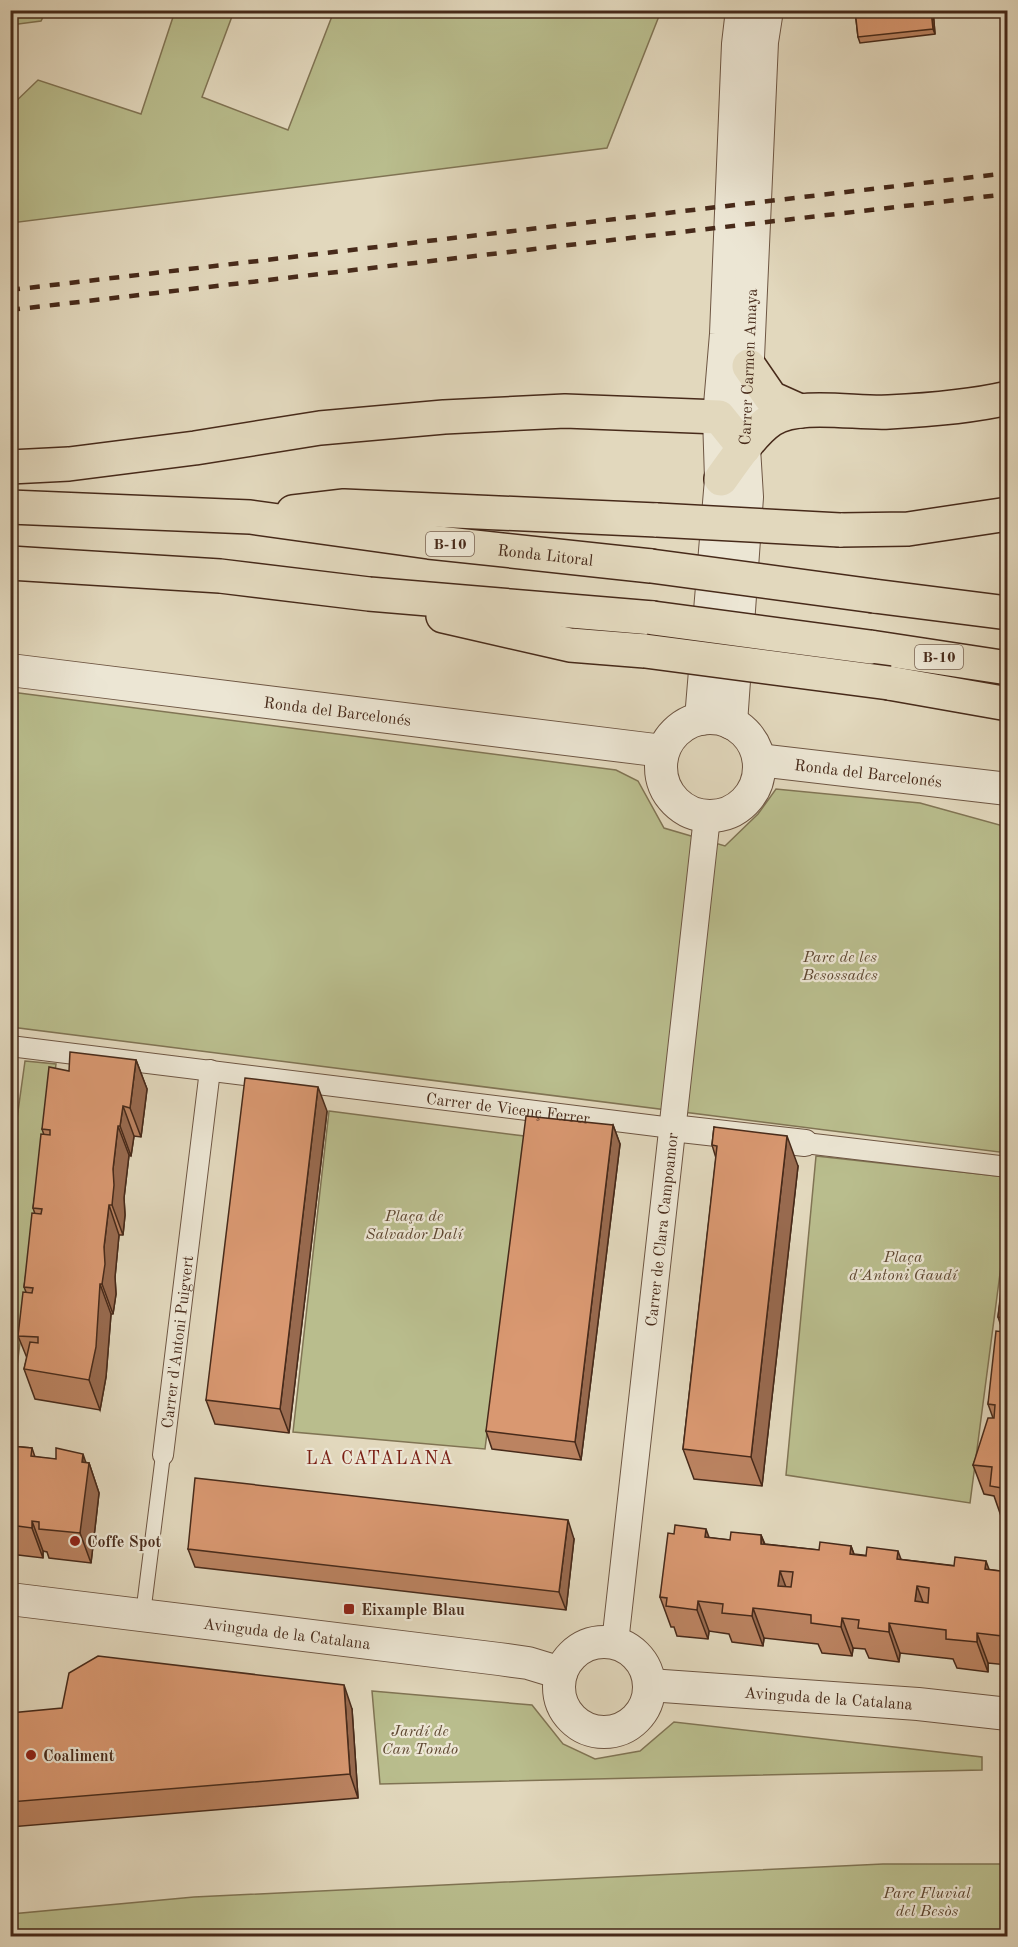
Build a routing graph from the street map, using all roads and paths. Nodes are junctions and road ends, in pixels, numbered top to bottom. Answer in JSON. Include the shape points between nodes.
{"nodes":[{"id":1,"x":742,"y":10,"type":"edge"},
{"id":2,"x":767,"y":10,"type":"edge"},
{"id":3,"x":749,"y":366,"type":"junction"},
{"id":4,"x":1008,"y":398,"type":"edge"},
{"id":5,"x":800,"y":411,"type":"junction"},
{"id":6,"x":719,"y":417,"type":"junction"},
{"id":7,"x":744,"y":448,"type":"junction"},
{"id":8,"x":10,"y":467,"type":"edge"},
{"id":9,"x":721,"y":479,"type":"junction"},
{"id":10,"x":10,"y":507,"type":"edge"},
{"id":11,"x":1008,"y":514,"type":"edge"},
{"id":12,"x":250,"y":517,"type":"junction"},
{"id":13,"x":10,"y":563,"type":"edge"},
{"id":14,"x":369,"y":594,"type":"junction"},
{"id":15,"x":1008,"y":613,"type":"edge"},
{"id":16,"x":1008,"y":668,"type":"edge"},
{"id":17,"x":10,"y":670,"type":"edge"},
{"id":18,"x":1008,"y":704,"type":"edge"},
{"id":19,"x":701,"y":719,"type":"junction"},
{"id":20,"x":731,"y":723,"type":"junction"},
{"id":21,"x":663,"y":751,"type":"junction"},
{"id":22,"x":759,"y":760,"type":"junction"},
{"id":23,"x":976,"y":787,"type":"junction"},
{"id":24,"x":1008,"y":789,"type":"edge"},
{"id":25,"x":1008,"y":800,"type":"edge"},
{"id":26,"x":707,"y":817,"type":"junction"},
{"id":27,"x":10,"y":1046,"type":"edge"},
{"id":28,"x":210,"y":1070,"type":"junction"},
{"id":29,"x":672,"y":1128,"type":"junction"},
{"id":30,"x":806,"y":1143,"type":"joint"},
{"id":31,"x":1008,"y":1167,"type":"edge"},
{"id":32,"x":163,"y":1455,"type":"joint"},
{"id":33,"x":10,"y":1599,"type":"edge"},
{"id":34,"x":143,"y":1614,"type":"junction"},
{"id":35,"x":615,"y":1643,"type":"junction"},
{"id":36,"x":561,"y":1673,"type":"junction"},
{"id":37,"x":649,"y":1685,"type":"junction"},
{"id":38,"x":1008,"y":1714,"type":"edge"}],
"edges":[{"from":1,"to":6,"type":"street","name":"Carrer Carmen Amaya"},
{"from":2,"to":3,"type":"street","name":"Carrer Carmen Amaya","via":[[762,42]]},
{"from":3,"to":5,"type":"highway","via":[[771,398]]},
{"from":3,"to":7,"type":"street","name":"Carrer Carmen Amaya"},
{"from":4,"to":5,"type":"highway","via":[[977,405],[888,412]]},
{"from":5,"to":7,"type":"highway","via":[[772,420]]},
{"from":6,"to":7,"type":"highway"},
{"from":6,"to":8,"type":"highway","via":[[565,411],[444,417],[320,428],[69,464]]},
{"from":6,"to":9,"type":"street","name":"Carrer Carmen Amaya"},
{"from":7,"to":9,"type":"highway"},
{"from":7,"to":20,"type":"street","name":"Carrer Carmen Amaya","via":[[747,497]]},
{"from":9,"to":19,"type":"street","name":"Carrer Carmen Amaya"},
{"from":10,"to":12,"type":"highway","name":"Ronda Litoral","number":"B-10"},
{"from":11,"to":12,"type":"highway","bridge":true,"via":[[908,529],[840,530],[344,506]]},
{"from":12,"to":15,"type":"highway","name":"Ronda Litoral","number":"B-10","bridge":true},
{"from":13,"to":14,"type":"highway","number":"B-10","via":[[220,576]]},
{"from":14,"to":16,"type":"highway","number":"B-10","bridge":true,"via":[[653,618]]},
{"from":14,"to":18,"type":"highway","bridge":true,"via":[[464,622],[570,645],[889,683]]},
{"from":17,"to":21,"type":"street","name":"Ronda del Barcelonés"},
{"from":19,"to":20,"type":"street"},
{"from":19,"to":21,"type":"street","via":[[675,732]]},
{"from":20,"to":22,"type":"street","via":[[751,739]]},
{"from":21,"to":26,"type":"street","via":[[661,775],[667,792],[680,806]]},
{"from":22,"to":23,"type":"street","name":"Ronda del Barcelonés"},
{"from":22,"to":26,"type":"street","via":[[758,778],[751,795],[736,808]]},
{"from":23,"to":24,"type":"street","name":"Ronda del Barcelonés"},
{"from":23,"to":25,"type":"street","name":"Ronda del Barcelonés"},
{"from":26,"to":29,"type":"street","name":"Carrer de Clara Campoamor"},
{"from":27,"to":28,"type":"street","name":"Carrer de Vicenç Ferrer"},
{"from":28,"to":29,"type":"street","name":"Carrer de Vicenç Ferrer"},
{"from":28,"to":32,"type":"street","name":"Carrer d'Antoni Puigvert"},
{"from":29,"to":30,"type":"street","name":"Carrer de Vicenç Ferrer"},
{"from":29,"to":35,"type":"street","name":"Carrer de Clara Campoamor"},
{"from":30,"to":31,"type":"street","name":"Carrer de Vicenç Ferrer"},
{"from":32,"to":34,"type":"lane","name":"Carrer d'Antoni Puigvert"},
{"from":33,"to":34,"type":"street","name":"Avinguda de la Catalana"},
{"from":34,"to":36,"type":"street","name":"Avinguda de la Catalana","via":[[528,1663]]},
{"from":35,"to":36,"type":"street","via":[[588,1645],[567,1661]]},
{"from":35,"to":37,"type":"street","via":[[639,1658]]},
{"from":36,"to":37,"type":"street","via":[[559,1689],[571,1717],[583,1727],[598,1731],[628,1725],[647,1701]]},
{"from":37,"to":38,"type":"street","name":"Avinguda de la Catalana"}]}
